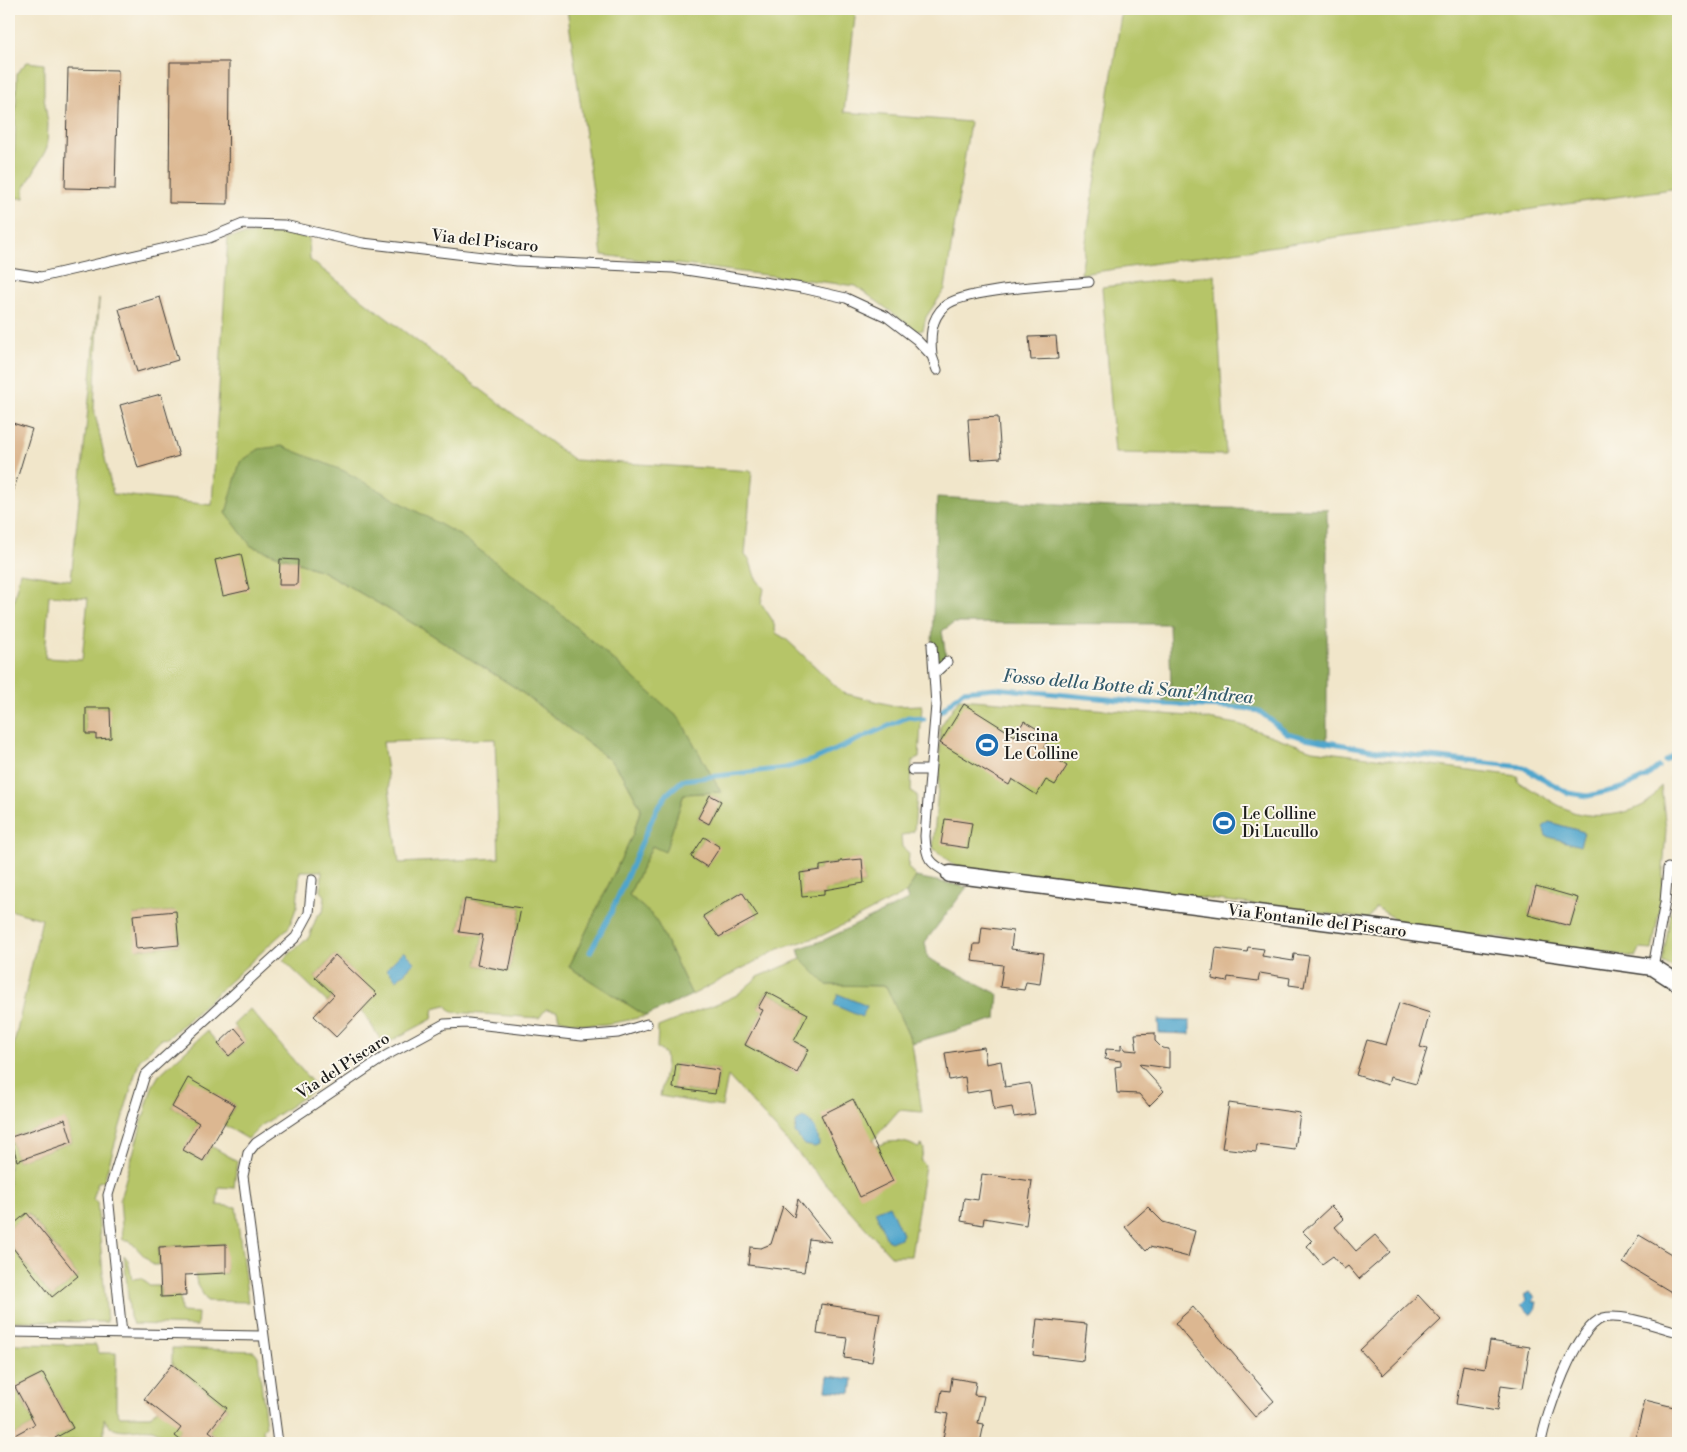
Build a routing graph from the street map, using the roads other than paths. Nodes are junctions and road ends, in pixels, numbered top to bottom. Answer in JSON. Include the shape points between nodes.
{"nodes":[{"id":1,"x":9,"y":272,"type":"edge"},
{"id":2,"x":1089,"y":282,"type":"dead end"},
{"id":3,"x":932,"y":356,"type":"junction"},
{"id":4,"x":937,"y":370,"type":"dead end"},
{"id":5,"x":932,"y":645,"type":"dead end"},
{"id":6,"x":947,"y":662,"type":"dead end"},
{"id":7,"x":934,"y":674,"type":"junction"},
{"id":8,"x":912,"y":770,"type":"dead end"},
{"id":9,"x":930,"y":770,"type":"junction"},
{"id":10,"x":1668,"y":868,"type":"dead end"},
{"id":11,"x":950,"y":874,"type":"joint"},
{"id":12,"x":312,"y":880,"type":"dead end"},
{"id":13,"x":1653,"y":967,"type":"junction"},
{"id":14,"x":1678,"y":983,"type":"edge"},
{"id":15,"x":646,"y":1024,"type":"dead end"},
{"id":16,"x":9,"y":1332,"type":"edge"},
{"id":17,"x":1678,"y":1332,"type":"edge"},
{"id":18,"x":122,"y":1334,"type":"junction"},
{"id":19,"x":262,"y":1336,"type":"junction"},
{"id":20,"x":278,"y":1443,"type":"edge"},
{"id":21,"x":1541,"y":1443,"type":"edge"}],
"edges":[{"from":1,"to":3,"type":"lane","name":"Via del Piscaro","via":[[41,277],[209,238],[243,224],[284,225],[373,244],[518,261],[673,268],[802,288],[846,298],[887,317]]},
{"from":2,"to":3,"type":"lane","via":[[977,294],[951,302],[944,306],[933,324],[930,336]]},
{"from":3,"to":4,"type":"lane","name":"Via del Piscaro"},
{"from":5,"to":7,"type":"lane"},
{"from":6,"to":7,"type":"lane"},
{"from":7,"to":9,"type":"lane","via":[[936,705]]},
{"from":8,"to":9,"type":"lane"},
{"from":9,"to":11,"type":"lane","via":[[924,836],[926,856],[936,867]]},
{"from":10,"to":13,"type":"lane"},
{"from":11,"to":13,"type":"street","name":"Via Fontanile del Piscaro"},
{"from":12,"to":18,"type":"lane","via":[[309,913],[296,937],[145,1074],[108,1196]]},
{"from":13,"to":14,"type":"street","name":"Via Fontanile del Piscaro"},
{"from":15,"to":19,"type":"lane","name":"Via del Piscaro","via":[[618,1033],[582,1036],[454,1022],[444,1024],[387,1055],[267,1134],[248,1152],[243,1176]]},
{"from":16,"to":18,"type":"lane"},
{"from":17,"to":21,"type":"lane","via":[[1617,1317],[1603,1318],[1591,1325],[1581,1336],[1550,1407]]},
{"from":18,"to":19,"type":"lane"},
{"from":19,"to":20,"type":"lane","name":"Via del Piscaro"}]}
